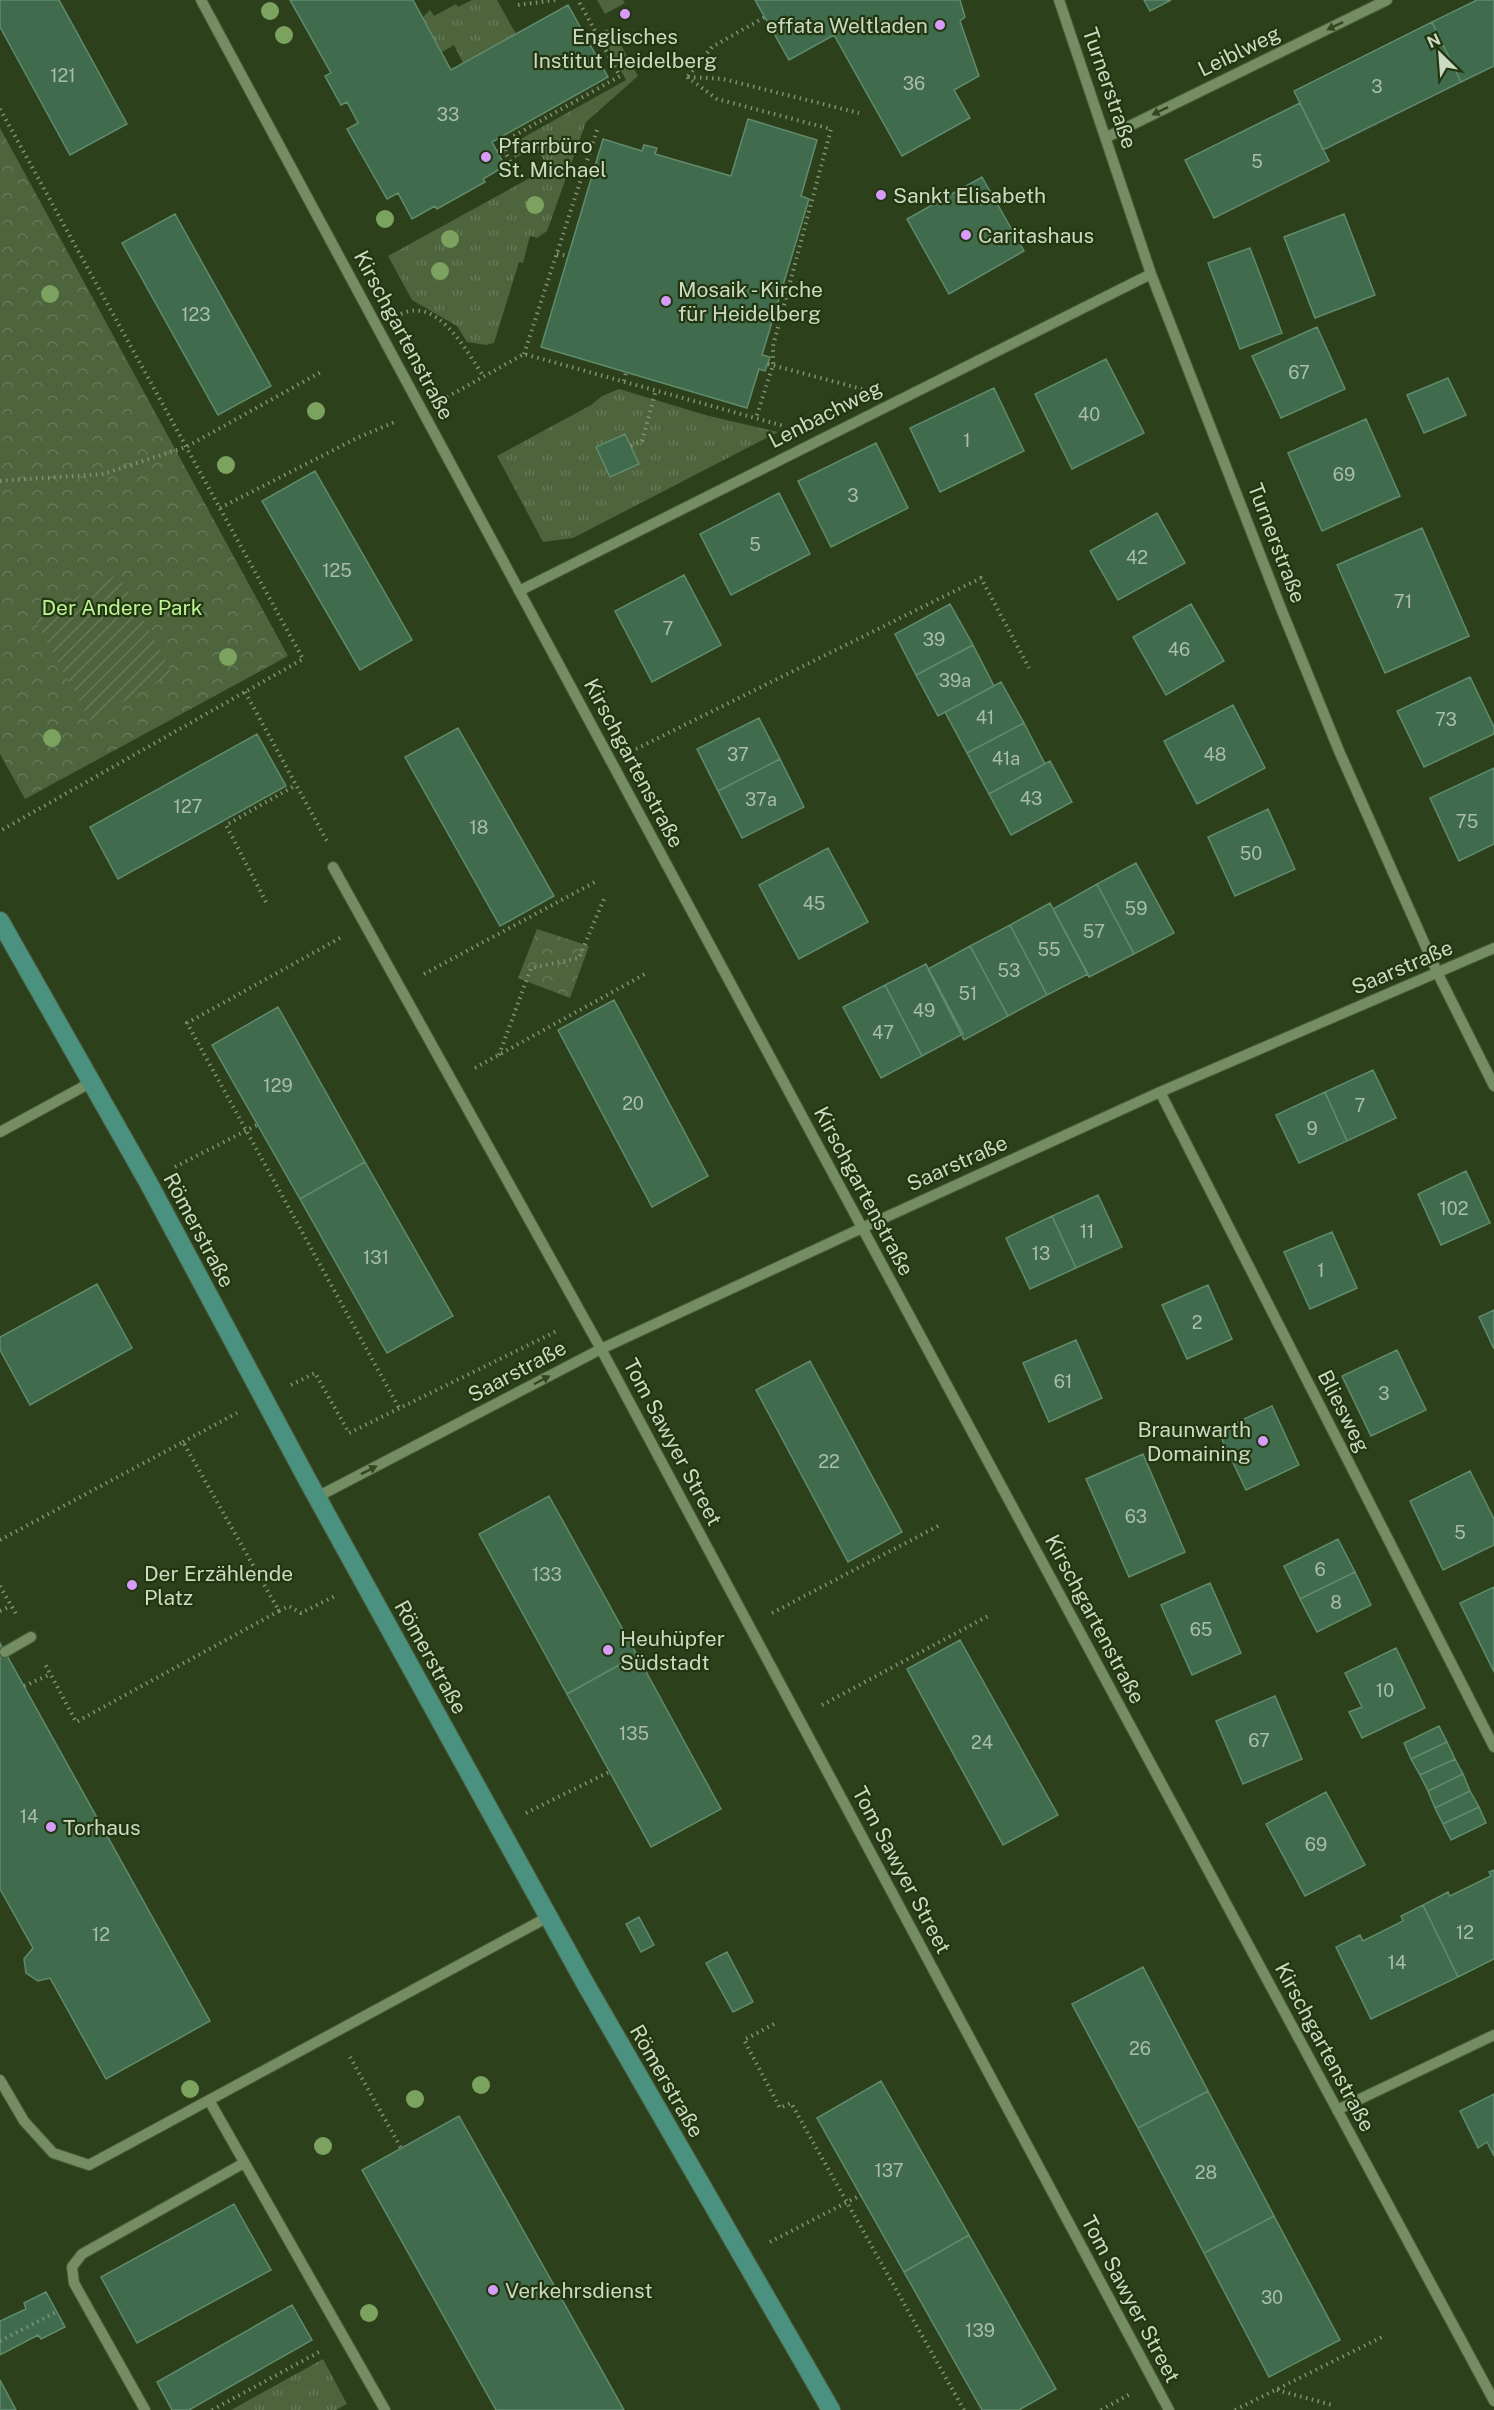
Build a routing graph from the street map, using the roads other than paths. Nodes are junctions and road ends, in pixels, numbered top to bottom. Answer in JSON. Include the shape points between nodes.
{"nodes":[{"id":1,"x":201,"y":0,"type":"edge"},
{"id":2,"x":1059,"y":0,"type":"edge"},
{"id":3,"x":1387,"y":0,"type":"edge"},
{"id":4,"x":1107,"y":137,"type":"junction"},
{"id":5,"x":1150,"y":274,"type":"junction"},
{"id":6,"x":519,"y":591,"type":"junction"},
{"id":7,"x":333,"y":867,"type":"road end"},
{"id":8,"x":0,"y":921,"type":"edge"},
{"id":9,"x":1494,"y":948,"type":"edge"},
{"id":10,"x":1438,"y":974,"type":"junction"},
{"id":11,"x":90,"y":1083,"type":"junction"},
{"id":12,"x":1494,"y":1086,"type":"edge"},
{"id":13,"x":1160,"y":1092,"type":"junction"},
{"id":14,"x":0,"y":1132,"type":"edge"},
{"id":15,"x":862,"y":1228,"type":"junction"},
{"id":16,"x":601,"y":1349,"type":"junction"},
{"id":17,"x":317,"y":1497,"type":"junction"},
{"id":18,"x":31,"y":1637,"type":"road end"},
{"id":19,"x":5,"y":1652,"type":"dead end"},
{"id":20,"x":1494,"y":1747,"type":"edge"},
{"id":21,"x":548,"y":1917,"type":"junction"},
{"id":22,"x":1494,"y":2035,"type":"edge"},
{"id":23,"x":0,"y":2080,"type":"edge"},
{"id":24,"x":4,"y":2098,"type":"edge"},
{"id":25,"x":210,"y":2102,"type":"junction"},
{"id":26,"x":1337,"y":2110,"type":"junction"},
{"id":27,"x":244,"y":2163,"type":"junction"},
{"id":28,"x":1494,"y":2401,"type":"edge"},
{"id":29,"x":145,"y":2410,"type":"edge"},
{"id":30,"x":385,"y":2410,"type":"edge"},
{"id":31,"x":831,"y":2410,"type":"edge"},
{"id":32,"x":1168,"y":2410,"type":"edge"}],
"edges":[{"from":1,"to":6,"type":"street","name":"Kirschgartenstraße"},
{"from":2,"to":4,"type":"street","name":"Turnerstraße"},
{"from":3,"to":4,"type":"street","name":"Leiblweg","one_way":true},
{"from":4,"to":5,"type":"street","name":"Turnerstraße"},
{"from":5,"to":6,"type":"street","name":"Lenbachweg"},
{"from":5,"to":10,"type":"street","name":"Turnerstraße","via":[[1335,741]]},
{"from":6,"to":15,"type":"street","name":"Kirschgartenstraße"},
{"from":7,"to":16,"type":"street","name":"Tom Sawyer Street"},
{"from":8,"to":11,"type":"main road","name":"Römerstraße"},
{"from":9,"to":10,"type":"street","name":"Saarstraße"},
{"from":10,"to":12,"type":"street","name":"Turnerstraße"},
{"from":10,"to":13,"type":"street","name":"Saarstraße"},
{"from":11,"to":14,"type":"street"},
{"from":11,"to":17,"type":"main road","name":"Römerstraße","via":[[148,1182]]},
{"from":13,"to":15,"type":"street","name":"Saarstraße"},
{"from":13,"to":20,"type":"street","name":"Bliesweg"},
{"from":15,"to":16,"type":"street","name":"Saarstraße"},
{"from":15,"to":26,"type":"street","name":"Kirschgartenstraße"},
{"from":17,"to":16,"type":"street","name":"Saarstraße","one_way":true},
{"from":16,"to":32,"type":"street","name":"Tom Sawyer Street"},
{"from":17,"to":21,"type":"main road","name":"Römerstraße"},
{"from":18,"to":19,"type":"street"},
{"from":21,"to":25,"type":"street"},
{"from":21,"to":31,"type":"main road","name":"Römerstraße"},
{"from":22,"to":26,"type":"street"},
{"from":23,"to":24,"type":"street"},
{"from":24,"to":25,"type":"street","via":[[53,2152],[89,2165]]},
{"from":25,"to":27,"type":"street"},
{"from":26,"to":28,"type":"street","name":"Kirschgartenstraße"},
{"from":27,"to":29,"type":"street","via":[[82,2254],[72,2267],[74,2283]]},
{"from":27,"to":30,"type":"street"}]}
